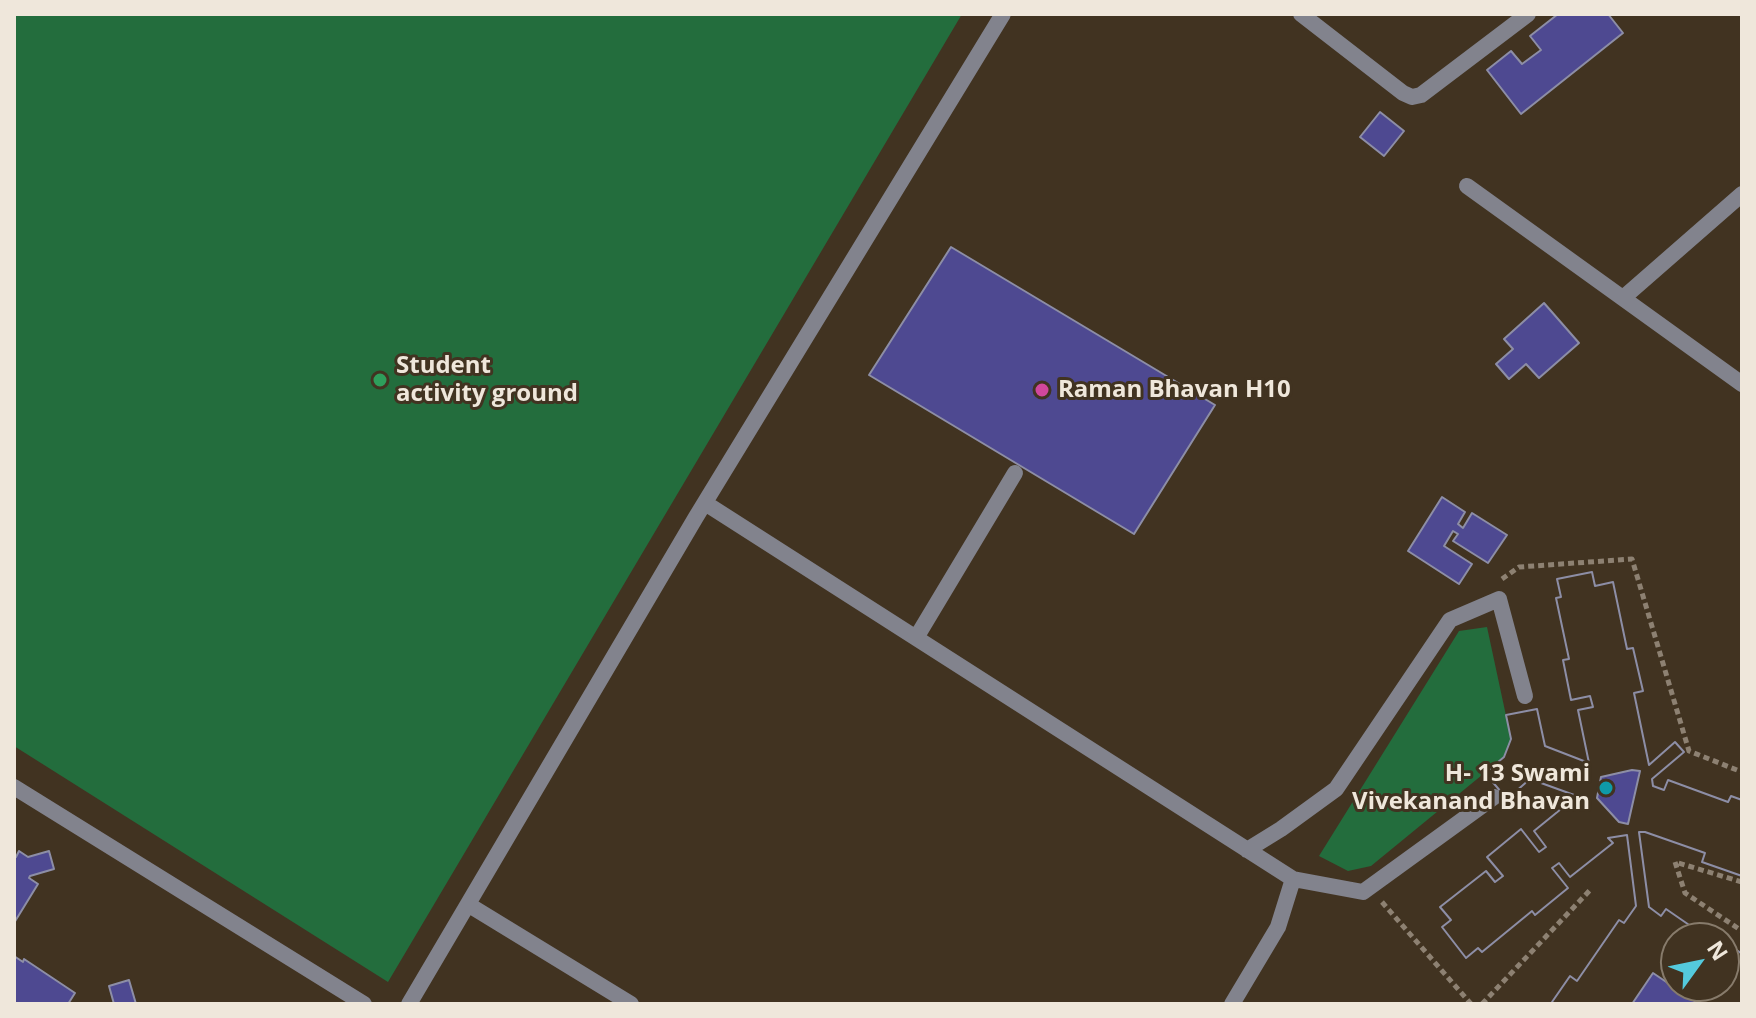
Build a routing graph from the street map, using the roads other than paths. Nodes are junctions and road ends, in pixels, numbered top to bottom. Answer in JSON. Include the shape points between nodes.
{"nodes":[{"id":1,"x":1003,"y":14,"type":"edge"},
{"id":2,"x":1301,"y":14,"type":"edge"},
{"id":3,"x":1528,"y":14,"type":"edge"},
{"id":4,"x":1467,"y":186,"type":"dead end"},
{"id":5,"x":1742,"y":194,"type":"edge"},
{"id":6,"x":1623,"y":298,"type":"junction"},
{"id":7,"x":1742,"y":384,"type":"edge"},
{"id":8,"x":1015,"y":473,"type":"dead end"},
{"id":9,"x":705,"y":503,"type":"junction"},
{"id":10,"x":916,"y":638,"type":"junction"},
{"id":11,"x":1525,"y":696,"type":"dead end"},
{"id":12,"x":14,"y":787,"type":"edge"},
{"id":13,"x":1494,"y":797,"type":"dead end"},
{"id":14,"x":1247,"y":850,"type":"junction"},
{"id":15,"x":1293,"y":879,"type":"junction"},
{"id":16,"x":469,"y":905,"type":"junction"},
{"id":17,"x":364,"y":1004,"type":"edge"},
{"id":18,"x":409,"y":1004,"type":"edge"},
{"id":19,"x":631,"y":1004,"type":"edge"},
{"id":20,"x":1232,"y":1004,"type":"edge"}],
"edges":[{"from":1,"to":9,"type":"street"},
{"from":2,"to":3,"type":"street","via":[[1412,97]]},
{"from":4,"to":6,"type":"street"},
{"from":5,"to":6,"type":"street"},
{"from":6,"to":7,"type":"street"},
{"from":8,"to":10,"type":"street"},
{"from":9,"to":10,"type":"street"},
{"from":9,"to":16,"type":"street"},
{"from":10,"to":14,"type":"street"},
{"from":11,"to":14,"type":"street","via":[[1499,599],[1450,620],[1336,789]]},
{"from":12,"to":17,"type":"street"},
{"from":13,"to":15,"type":"street","via":[[1363,892]]},
{"from":14,"to":15,"type":"street"},
{"from":15,"to":20,"type":"street","via":[[1278,927]]},
{"from":16,"to":18,"type":"street"},
{"from":16,"to":19,"type":"street"}]}
